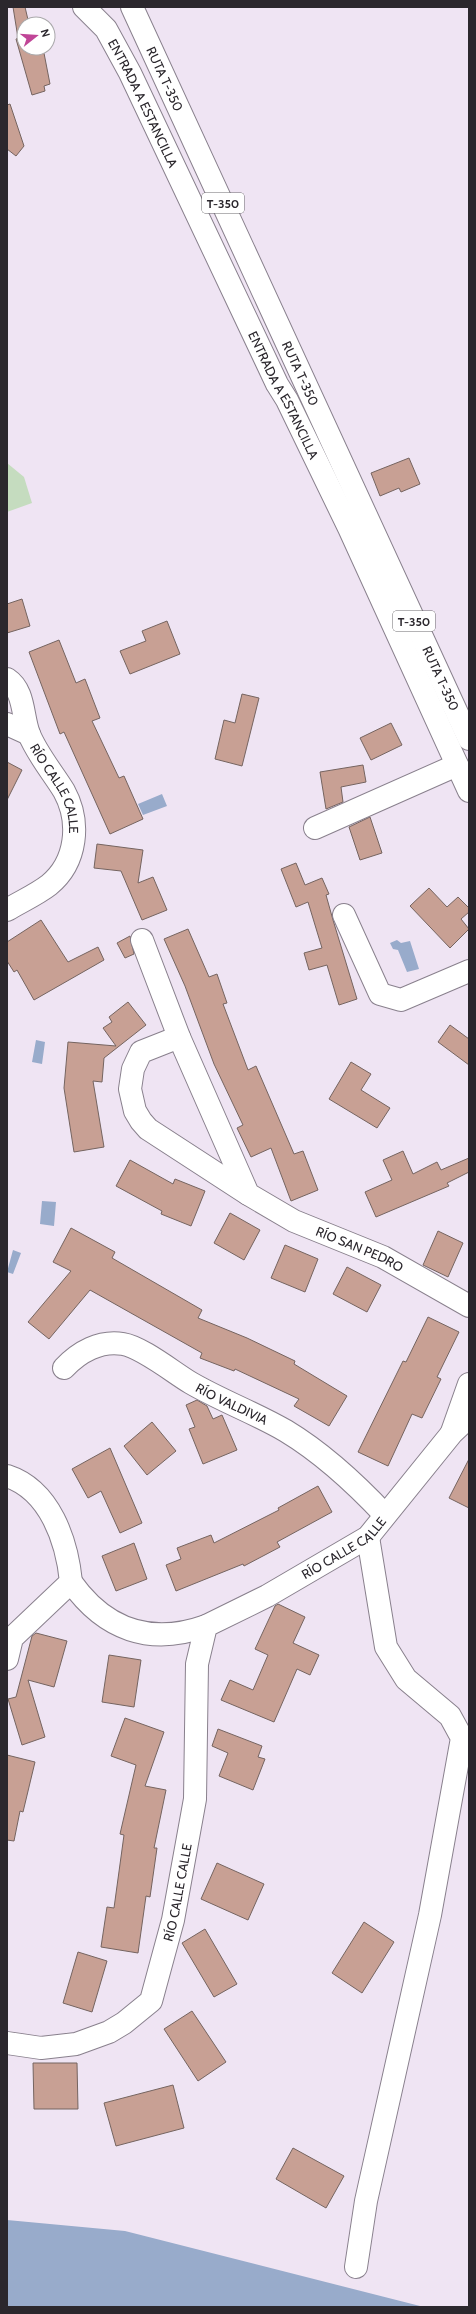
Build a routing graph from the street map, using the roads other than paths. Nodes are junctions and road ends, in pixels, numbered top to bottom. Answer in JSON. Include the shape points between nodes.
{"nodes":[{"id":1,"x":84,"y":7,"type":"edge"},
{"id":2,"x":132,"y":7,"type":"edge"},
{"id":3,"x":313,"y":399,"type":"junction"},
{"id":4,"x":287,"y":400,"type":"junction"},
{"id":5,"x":7,"y":679,"type":"edge"},
{"id":6,"x":7,"y":724,"type":"edge"},
{"id":7,"x":29,"y":734,"type":"junction"},
{"id":8,"x":469,"y":739,"type":"edge"},
{"id":9,"x":457,"y":765,"type":"junction"},
{"id":10,"x":469,"y":792,"type":"edge"},
{"id":11,"x":315,"y":828,"type":"dead end"},
{"id":12,"x":7,"y":910,"type":"edge"},
{"id":13,"x":344,"y":915,"type":"dead end"},
{"id":14,"x":142,"y":940,"type":"dead end"},
{"id":15,"x":469,"y":971,"type":"edge"},
{"id":16,"x":179,"y":1037,"type":"junction"},
{"id":17,"x":248,"y":1194,"type":"junction"},
{"id":18,"x":469,"y":1306,"type":"edge"},
{"id":19,"x":64,"y":1368,"type":"dead end"},
{"id":20,"x":469,"y":1384,"type":"edge"},
{"id":21,"x":469,"y":1417,"type":"edge"},
{"id":22,"x":452,"y":1433,"type":"junction"},
{"id":23,"x":7,"y":1476,"type":"edge"},
{"id":24,"x":385,"y":1515,"type":"junction"},
{"id":25,"x":368,"y":1537,"type":"junction"},
{"id":26,"x":71,"y":1582,"type":"junction"},
{"id":27,"x":206,"y":1626,"type":"junction"},
{"id":28,"x":7,"y":1659,"type":"edge"},
{"id":29,"x":7,"y":2043,"type":"edge"},
{"id":30,"x":356,"y":2267,"type":"dead end"}],
"edges":[{"from":1,"to":4,"type":"street","name":"ENTRADA A ESTANCILLA","via":[[97,18],[114,41],[277,384]]},
{"from":2,"to":3,"type":"street","name":"RUTA T-350","number":"T-350"},
{"from":3,"to":4,"type":"street"},
{"from":3,"to":8,"type":"street","name":"RUTA T-350","number":"T-350"},
{"from":4,"to":9,"type":"street","name":"ENTRADA A ESTANCILLA","via":[[349,528]]},
{"from":5,"to":7,"type":"street","name":"RÍO CALLE CALLE","via":[[15,687],[24,706]]},
{"from":6,"to":7,"type":"street","name":"RÍO CALLE CALLE"},
{"from":7,"to":12,"type":"street","name":"RÍO CALLE CALLE","via":[[70,805],[73,842],[57,877],[48,886]]},
{"from":9,"to":10,"type":"street","name":"ENTRADA A ESTANCILLA"},
{"from":9,"to":11,"type":"street"},
{"from":13,"to":15,"type":"street","via":[[380,994],[400,1000]]},
{"from":14,"to":16,"type":"street"},
{"from":16,"to":17,"type":"street"},
{"from":16,"to":17,"type":"street","name":"RÍO SAN PEDRO","via":[[141,1052],[131,1079],[135,1111],[148,1129]]},
{"from":17,"to":18,"type":"street","name":"RÍO SAN PEDRO","via":[[294,1221],[382,1257]]},
{"from":19,"to":24,"type":"street","name":"RÍO VALDIVIA","via":[[90,1348],[124,1344],[306,1444],[343,1472]]},
{"from":20,"to":22,"type":"street","name":"RÍO CALLE CALLE"},
{"from":21,"to":22,"type":"street","name":"RÍO CALLE CALLE"},
{"from":22,"to":24,"type":"street","name":"RÍO CALLE CALLE"},
{"from":23,"to":26,"type":"street","via":[[25,1483],[52,1518],[66,1548]]},
{"from":24,"to":25,"type":"street","name":"RÍO CALLE CALLE"},
{"from":25,"to":27,"type":"street","name":"RÍO CALLE CALLE","via":[[266,1596]]},
{"from":25,"to":30,"type":"street","via":[[386,1647],[406,1679],[450,1716],[462,1738],[430,1915],[366,2202]]},
{"from":26,"to":27,"type":"street","name":"RÍO CALLE CALLE","via":[[90,1606],[102,1616],[131,1630],[146,1634],[177,1634]]},
{"from":26,"to":28,"type":"street","via":[[12,1638]]},
{"from":27,"to":29,"type":"street","name":"RÍO CALLE CALLE","via":[[197,1664],[195,1799],[173,1920],[151,2001],[109,2032],[82,2042],[41,2048]]}]}
